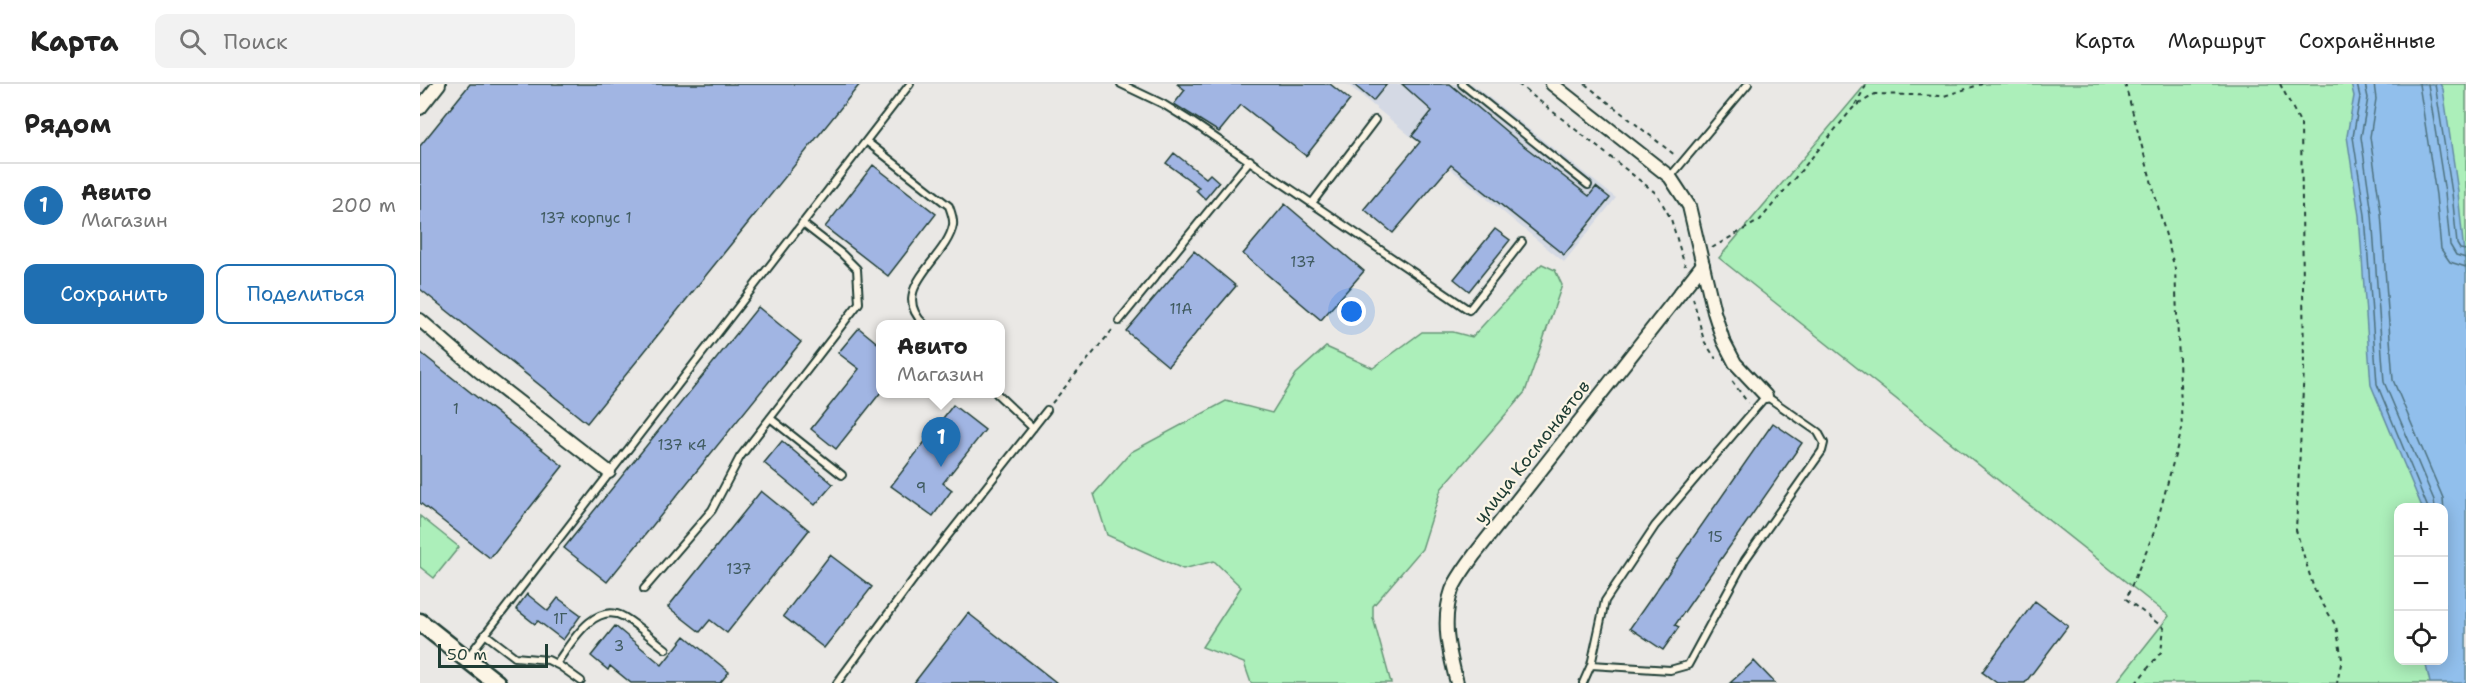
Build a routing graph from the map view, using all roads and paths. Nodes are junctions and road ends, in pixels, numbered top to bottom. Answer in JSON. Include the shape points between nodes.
{"nodes":[{"id":1,"x":439,"y":84,"type":"edge"},
{"id":2,"x":910,"y":84,"type":"edge"},
{"id":3,"x":1121,"y":84,"type":"edge"},
{"id":4,"x":1462,"y":84,"type":"edge"},
{"id":5,"x":1518,"y":84,"type":"edge"},
{"id":6,"x":1551,"y":84,"type":"edge"},
{"id":7,"x":1584,"y":84,"type":"edge"},
{"id":8,"x":1748,"y":84,"type":"edge"},
{"id":9,"x":1867,"y":84,"type":"edge"},
{"id":10,"x":1982,"y":84,"type":"edge"},
{"id":11,"x":2125,"y":84,"type":"edge"},
{"id":12,"x":2280,"y":84,"type":"edge"},
{"id":13,"x":420,"y":108,"type":"edge"},
{"id":14,"x":1853,"y":108,"type":"junction"},
{"id":15,"x":1375,"y":120,"type":"dead end"},
{"id":16,"x":866,"y":141,"type":"junction"},
{"id":17,"x":1250,"y":160,"type":"junction"},
{"id":18,"x":1683,"y":161,"type":"junction"},
{"id":19,"x":1670,"y":177,"type":"junction"},
{"id":20,"x":1588,"y":185,"type":"dead end"},
{"id":21,"x":1312,"y":203,"type":"junction"},
{"id":22,"x":802,"y":224,"type":"junction"},
{"id":23,"x":1522,"y":242,"type":"dead end"},
{"id":24,"x":1702,"y":259,"type":"junction"},
{"id":25,"x":1690,"y":281,"type":"junction"},
{"id":26,"x":420,"y":320,"type":"edge"},
{"id":27,"x":922,"y":320,"type":"edge"},
{"id":28,"x":1119,"y":321,"type":"joint"},
{"id":29,"x":1716,"y":359,"type":"dead end"},
{"id":30,"x":1729,"y":376,"type":"dead end"},
{"id":31,"x":1766,"y":396,"type":"junction"},
{"id":32,"x":1002,"y":398,"type":"edge"},
{"id":33,"x":1047,"y":410,"type":"joint"},
{"id":34,"x":1753,"y":411,"type":"junction"},
{"id":35,"x":770,"y":418,"type":"junction"},
{"id":36,"x":1033,"y":428,"type":"junction"},
{"id":37,"x":609,"y":472,"type":"junction"},
{"id":38,"x":842,"y":475,"type":"dead end"},
{"id":39,"x":644,"y":589,"type":"dead end"},
{"id":40,"x":420,"y":622,"type":"edge"},
{"id":41,"x":485,"y":634,"type":"junction"},
{"id":42,"x":666,"y":649,"type":"dead end"},
{"id":43,"x":466,"y":659,"type":"junction"},
{"id":44,"x":556,"y":664,"type":"junction"},
{"id":45,"x":1591,"y":665,"type":"junction"},
{"id":46,"x":489,"y":681,"type":"edge"},
{"id":47,"x":582,"y":682,"type":"edge"},
{"id":48,"x":837,"y":683,"type":"edge"},
{"id":49,"x":1457,"y":683,"type":"edge"},
{"id":50,"x":1583,"y":683,"type":"edge"},
{"id":51,"x":2136,"y":683,"type":"edge"},
{"id":52,"x":2337,"y":683,"type":"edge"}],
"edges":[{"from":1,"to":13,"type":"street"},
{"from":2,"to":16,"type":"lane"},
{"from":3,"to":17,"type":"lane","via":[[1163,104]]},
{"from":4,"to":20,"type":"lane"},
{"from":5,"to":25,"type":"path","via":[[1657,194],[1671,219]]},
{"from":6,"to":19,"type":"street"},
{"from":7,"to":18,"type":"path"},
{"from":8,"to":18,"type":"lane"},
{"from":9,"to":14,"type":"path"},
{"from":10,"to":14,"type":"path","via":[[1944,96],[1875,94]]},
{"from":11,"to":51,"type":"path","via":[[2175,269],[2182,429],[2155,530],[2126,599],[2164,628],[2161,652]]},
{"from":12,"to":52,"type":"path","via":[[2301,124],[2304,368],[2296,530],[2314,589],[2336,626],[2342,659]]},
{"from":14,"to":24,"type":"path","via":[[1760,220]]},
{"from":15,"to":21,"type":"lane"},
{"from":16,"to":22,"type":"lane"},
{"from":16,"to":27,"type":"lane","via":[[950,206],[954,223],[949,236],[911,292]]},
{"from":17,"to":21,"type":"lane"},
{"from":17,"to":28,"type":"lane"},
{"from":18,"to":19,"type":"lane"},
{"from":19,"to":24,"type":"street","via":[[1689,206]]},
{"from":21,"to":23,"type":"lane","via":[[1469,310]]},
{"from":22,"to":35,"type":"lane","via":[[857,269],[859,303]]},
{"from":22,"to":37,"type":"lane"},
{"from":24,"to":25,"type":"street","name":"улица Космонавтов"},
{"from":24,"to":31,"type":"street","via":[[1723,340],[1735,363]]},
{"from":25,"to":29,"type":"path","via":[[1704,341]]},
{"from":25,"to":49,"type":"street","name":"улица Космонавтов","via":[[1475,554],[1453,588],[1446,617],[1447,646]]},
{"from":26,"to":37,"type":"street"},
{"from":28,"to":33,"type":"path"},
{"from":30,"to":34,"type":"path"},
{"from":31,"to":34,"type":"lane"},
{"from":31,"to":45,"type":"lane","via":[[1818,432],[1824,443],[1822,451],[1745,560],[1693,659],[1681,669],[1670,670]]},
{"from":32,"to":36,"type":"lane"},
{"from":33,"to":36,"type":"lane"},
{"from":34,"to":45,"type":"lane","via":[[1655,526],[1605,602]]},
{"from":35,"to":38,"type":"lane"},
{"from":35,"to":39,"type":"lane","via":[[740,457],[712,510]]},
{"from":36,"to":48,"type":"lane"},
{"from":37,"to":41,"type":"lane"},
{"from":40,"to":43,"type":"main road"},
{"from":41,"to":43,"type":"lane"},
{"from":41,"to":44,"type":"lane","via":[[515,657]]},
{"from":42,"to":44,"type":"lane","via":[[622,616],[609,614],[585,625]]},
{"from":43,"to":46,"type":"main road"},
{"from":44,"to":47,"type":"lane"},
{"from":45,"to":50,"type":"lane"}]}
